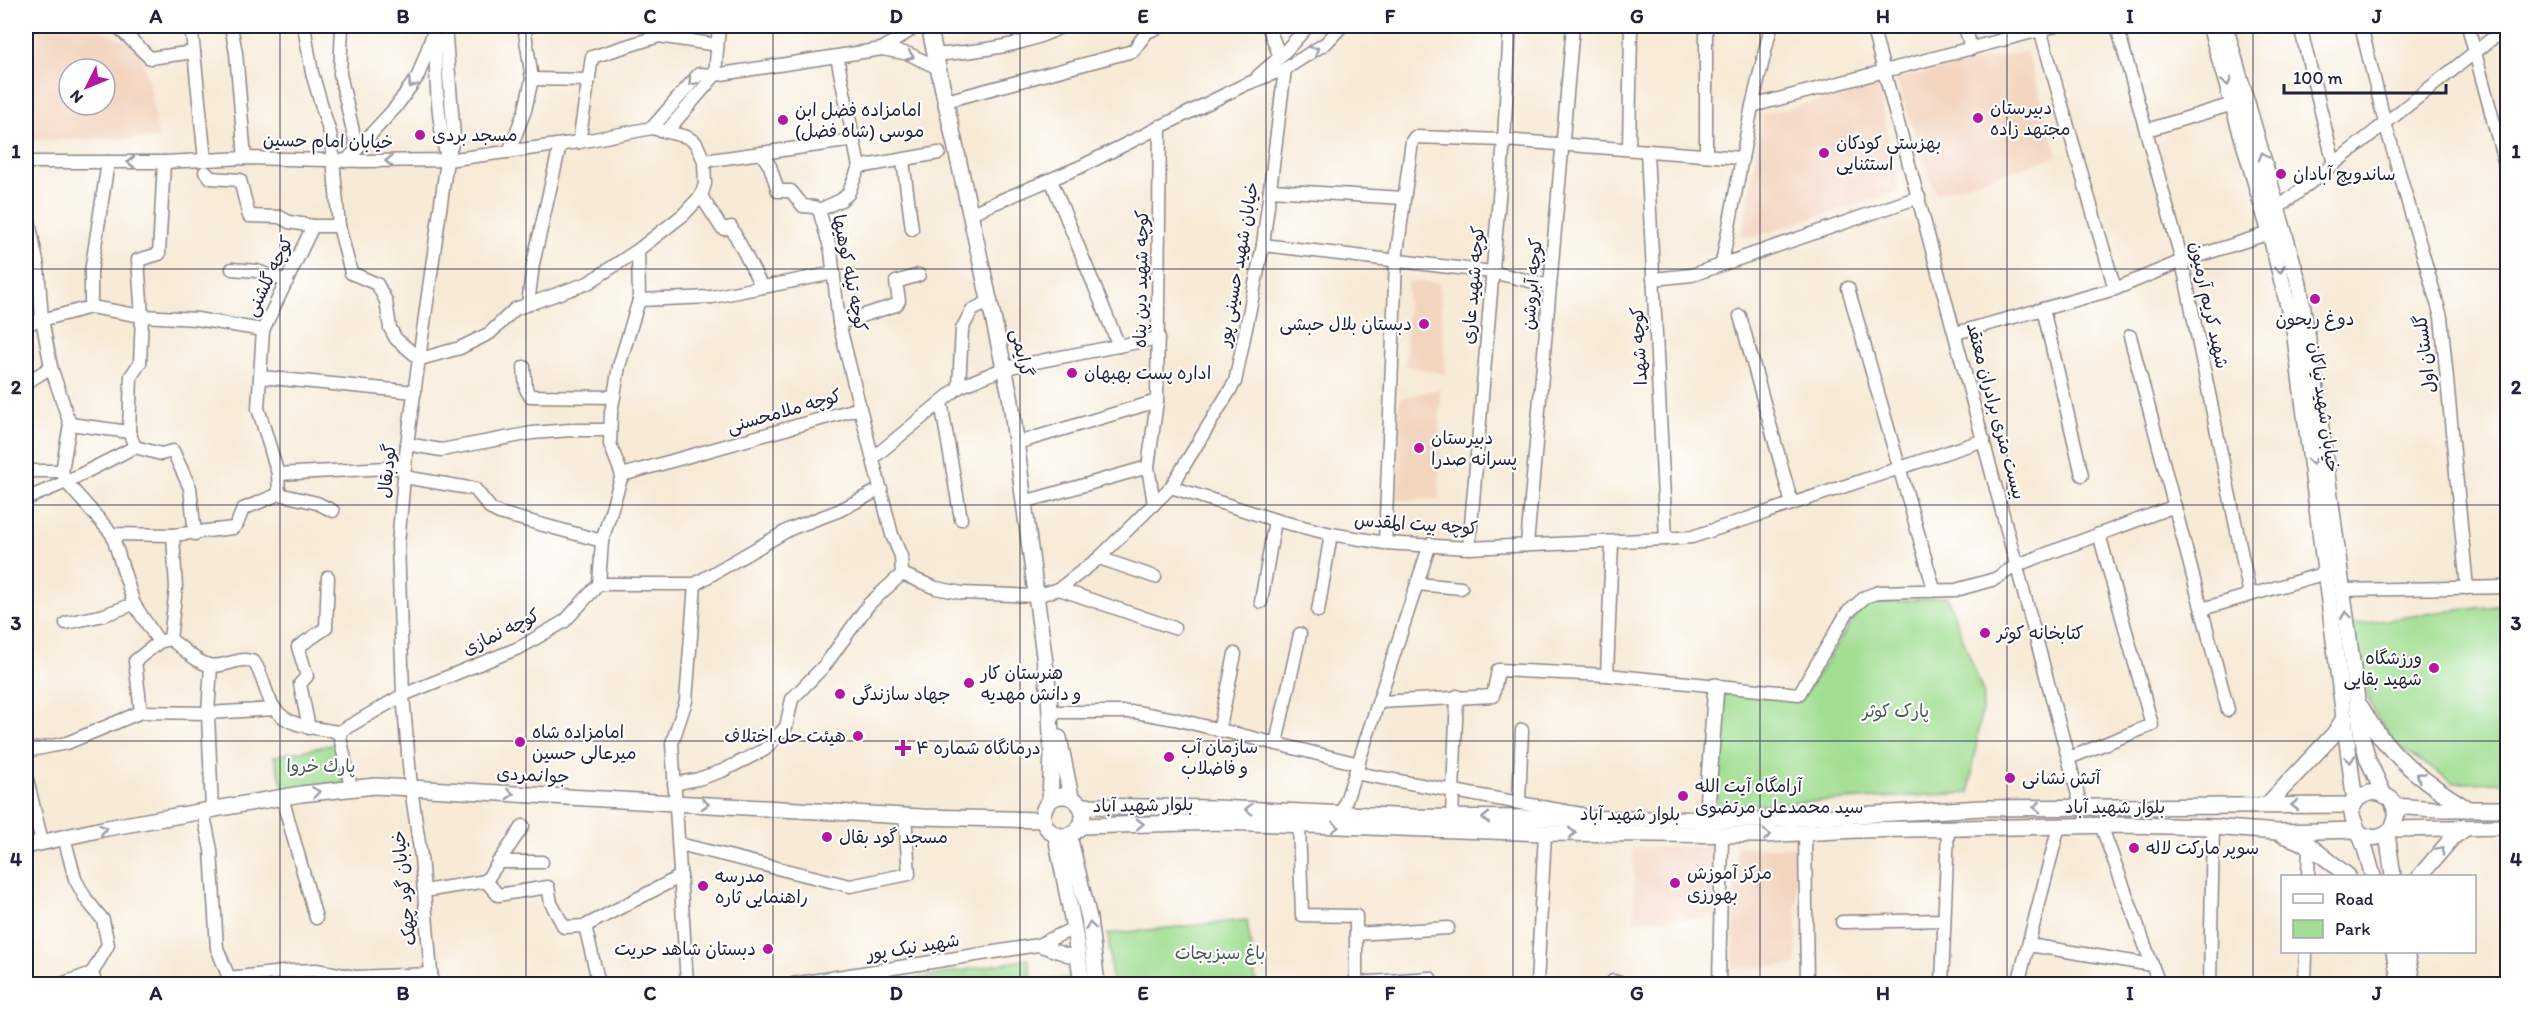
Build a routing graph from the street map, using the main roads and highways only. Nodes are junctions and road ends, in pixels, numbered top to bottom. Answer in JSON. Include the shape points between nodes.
{"nodes":[{"id":1,"x":929,"y":26,"type":"edge"},
{"id":2,"x":2210,"y":26,"type":"edge"},
{"id":3,"x":2225,"y":26,"type":"edge"},
{"id":4,"x":1716,"y":686,"type":"road end"},
{"id":5,"x":1049,"y":694,"type":"junction"},
{"id":6,"x":2357,"y":700,"type":"junction"},
{"id":7,"x":2344,"y":718,"type":"junction"},
{"id":8,"x":2384,"y":795,"type":"junction"},
{"id":9,"x":1050,"y":801,"type":"junction"},
{"id":10,"x":1076,"y":801,"type":"junction"},
{"id":11,"x":2355,"y":804,"type":"junction"},
{"id":12,"x":2267,"y":805,"type":"junction"},
{"id":13,"x":1100,"y":806,"type":"junction"},
{"id":14,"x":2395,"y":806,"type":"junction"},
{"id":15,"x":2468,"y":809,"type":"junction"},
{"id":16,"x":2508,"y":809,"type":"edge"},
{"id":17,"x":1043,"y":820,"type":"junction"},
{"id":18,"x":1706,"y":820,"type":"junction"},
{"id":19,"x":1099,"y":825,"type":"junction"},
{"id":20,"x":1082,"y":826,"type":"junction"},
{"id":21,"x":2508,"y":827,"type":"edge"},
{"id":22,"x":2466,"y":828,"type":"junction"},
{"id":23,"x":2358,"y":831,"type":"junction"},
{"id":24,"x":2277,"y":832,"type":"junction"},
{"id":25,"x":2390,"y":832,"type":"junction"},
{"id":26,"x":1063,"y":836,"type":"junction"},
{"id":27,"x":26,"y":846,"type":"edge"},
{"id":28,"x":2390,"y":858,"type":"junction"},
{"id":29,"x":2371,"y":869,"type":"edge"},
{"id":30,"x":2347,"y":875,"type":"edge"},
{"id":31,"x":2393,"y":875,"type":"edge"},
{"id":32,"x":2421,"y":875,"type":"edge"},
{"id":33,"x":2394,"y":953,"type":"edge"},
{"id":34,"x":2406,"y":953,"type":"edge"},
{"id":35,"x":1082,"y":984,"type":"edge"},
{"id":36,"x":1097,"y":984,"type":"edge"},
{"id":37,"x":2400,"y":984,"type":"edge"},
{"id":38,"x":2413,"y":984,"type":"edge"}],
"edges":[{"from":1,"to":5,"type":"main road","name":"گرایمی","via":[[1005,368]]},
{"from":2,"to":7,"type":"main road","name":"خیابان شهید نیاکان","one_way":true,"via":[[2285,288]]},
{"from":6,"to":3,"type":"main road","name":"خیابان شهید نیاکان","one_way":true,"via":[[2299,284]]},
{"from":4,"to":18,"type":"main road"},
{"from":5,"to":9,"type":"main road"},
{"from":5,"to":10,"type":"main road"},
{"from":6,"to":8,"type":"main road","name":"خیابان شهید نیاکان","via":[[2368,760]]},
{"from":15,"to":6,"type":"main road","one_way":true,"via":[[2398,759]]},
{"from":7,"to":11,"type":"main road","name":"خیابان شهید نیاکان","one_way":true},
{"from":7,"to":12,"type":"main road","via":[[2334,734]]},
{"from":8,"to":11,"type":"main road","via":[[2368,793]]},
{"from":8,"to":14,"type":"main road"},
{"from":9,"to":10,"type":"main road","via":[[1058,796]]},
{"from":9,"to":17,"type":"main road"},
{"from":10,"to":13,"type":"main road","name":"بلوار شهید آباد"},
{"from":10,"to":20,"type":"main road"},
{"from":11,"to":12,"type":"main road","name":"بلوار شهید آباد","one_way":true},
{"from":11,"to":23,"type":"main road","via":[[2352,818]]},
{"from":12,"to":18,"type":"main road","name":"بلوار شهید آباد","one_way":true,"via":[[1983,808]]},
{"from":18,"to":13,"type":"main road","name":"بلوار شهید آباد","one_way":true},
{"from":13,"to":19,"type":"main road"},
{"from":14,"to":15,"type":"main road"},
{"from":14,"to":25,"type":"main road","via":[[2396,822]]},
{"from":15,"to":16,"type":"main road"},
{"from":17,"to":26,"type":"main road","via":[[1047,829]]},
{"from":27,"to":17,"type":"main road","name":"جوانمردی","one_way":true,"via":[[282,798],[375,786]]},
{"from":19,"to":20,"type":"main road","name":"بلوار شهید آباد"},
{"from":19,"to":24,"type":"main road","name":"بلوار شهید آباد","one_way":true,"via":[[1220,822],[1545,833],[1722,834],[2102,825]]},
{"from":20,"to":26,"type":"main road"},
{"from":21,"to":22,"type":"main road"},
{"from":22,"to":25,"type":"main road"},
{"from":32,"to":22,"type":"main road","one_way":true,"via":[[2453,837]]},
{"from":23,"to":24,"type":"main road","name":"بلوار شهید آباد"},
{"from":23,"to":25,"type":"main road","via":[[2373,838]]},
{"from":23,"to":29,"type":"main road"},
{"from":24,"to":30,"type":"main road","via":[[2309,845]]},
{"from":25,"to":28,"type":"main road"},
{"from":26,"to":35,"type":"main road"},
{"from":36,"to":26,"type":"main road","one_way":true,"via":[[1089,918]]},
{"from":28,"to":29,"type":"main road"},
{"from":28,"to":31,"type":"main road"},
{"from":33,"to":37,"type":"main road"},
{"from":34,"to":38,"type":"main road"}]}
